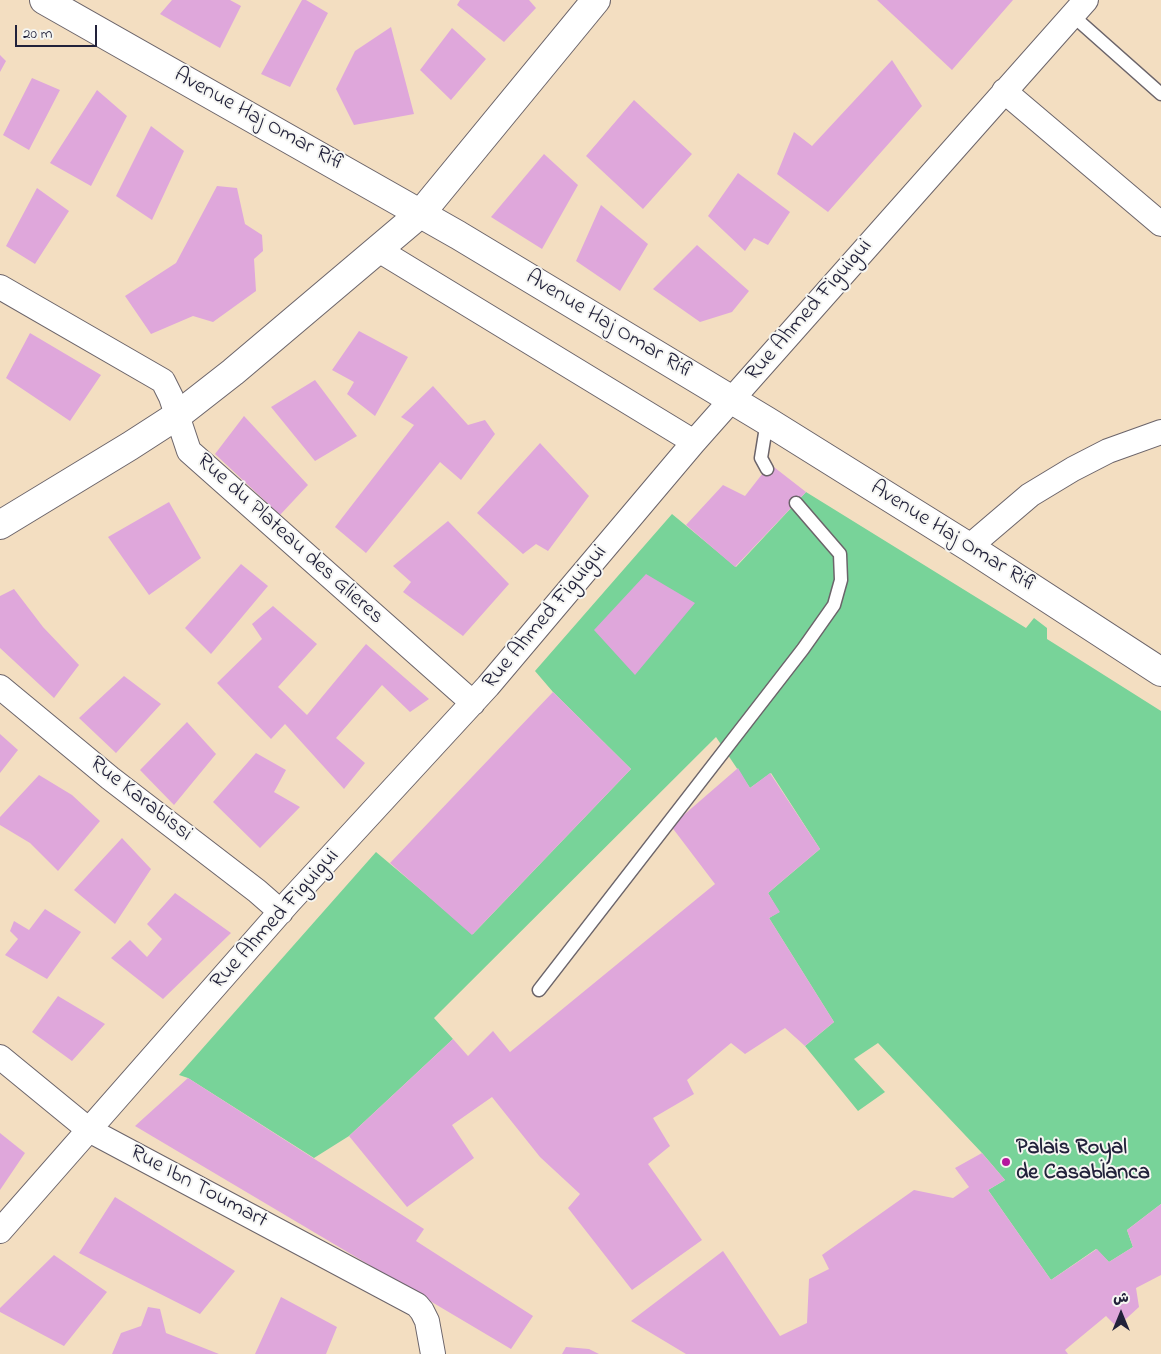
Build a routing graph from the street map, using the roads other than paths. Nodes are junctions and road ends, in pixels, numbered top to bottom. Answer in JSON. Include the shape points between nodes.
{"nodes":[{"id":1,"x":44,"y":0,"type":"edge"},
{"id":2,"x":596,"y":0,"type":"edge"},
{"id":3,"x":1079,"y":8,"type":"edge"},
{"id":4,"x":1004,"y":91,"type":"junction"},
{"id":5,"x":1161,"y":94,"type":"edge"},
{"id":6,"x":421,"y":213,"type":"junction"},
{"id":7,"x":1161,"y":224,"type":"edge"},
{"id":8,"x":377,"y":249,"type":"junction"},
{"id":9,"x":0,"y":287,"type":"edge"},
{"id":10,"x":732,"y":400,"type":"junction"},
{"id":11,"x":178,"y":415,"type":"junction"},
{"id":12,"x":767,"y":422,"type":"junction"},
{"id":13,"x":1161,"y":432,"type":"edge"},
{"id":14,"x":694,"y":442,"type":"junction"},
{"id":15,"x":767,"y":469,"type":"dead end"},
{"id":16,"x":796,"y":503,"type":"dead end"},
{"id":17,"x":0,"y":525,"type":"edge"},
{"id":18,"x":969,"y":547,"type":"junction"},
{"id":19,"x":1161,"y":672,"type":"edge"},
{"id":20,"x":0,"y":687,"type":"edge"},
{"id":21,"x":473,"y":703,"type":"junction"},
{"id":22,"x":281,"y":912,"type":"junction"},
{"id":23,"x":539,"y":990,"type":"dead end"},
{"id":24,"x":0,"y":1057,"type":"edge"},
{"id":25,"x":89,"y":1130,"type":"junction"},
{"id":26,"x":0,"y":1231,"type":"edge"},
{"id":27,"x":434,"y":1354,"type":"edge"}],
"edges":[{"from":1,"to":6,"type":"street","name":"Avenue Haj Omar Rifi"},
{"from":2,"to":6,"type":"street"},
{"from":3,"to":4,"type":"street","name":"Rue Ahmed Figuigui"},
{"from":3,"to":5,"type":"lane"},
{"from":4,"to":7,"type":"street"},
{"from":4,"to":10,"type":"street","name":"Rue Ahmed Figuigui"},
{"from":6,"to":8,"type":"street"},
{"from":6,"to":10,"type":"street","name":"Avenue Haj Omar Rifi"},
{"from":8,"to":11,"type":"street"},
{"from":8,"to":14,"type":"street"},
{"from":9,"to":11,"type":"street","name":"Rue du Plateau des Glieres","via":[[163,381]]},
{"from":10,"to":12,"type":"street","name":"Avenue Haj Omar Rifi"},
{"from":10,"to":14,"type":"street","name":"Rue Ahmed Figuigui"},
{"from":11,"to":17,"type":"street"},
{"from":11,"to":21,"type":"street","name":"Rue du Plateau des Glieres","via":[[189,452]]},
{"from":12,"to":15,"type":"lane","via":[[760,458]]},
{"from":12,"to":18,"type":"street","name":"Avenue Haj Omar Rifi"},
{"from":13,"to":18,"type":"street","via":[[1108,451],[1073,469],[1030,496]]},
{"from":14,"to":21,"type":"street","name":"Rue Ahmed Figuigui"},
{"from":16,"to":23,"type":"lane","via":[[840,554],[841,580],[834,605],[804,649]]},
{"from":18,"to":19,"type":"street","name":"Avenue Haj Omar Rifi"},
{"from":20,"to":22,"type":"street","name":"Rue Karabissi"},
{"from":21,"to":22,"type":"street","name":"Rue Ahmed Figuigui"},
{"from":22,"to":25,"type":"street","name":"Rue Ahmed Figuigui"},
{"from":24,"to":25,"type":"street","name":"Rue Ibn Toumart"},
{"from":25,"to":26,"type":"street","name":"Rue Ahmed Figuigui"},
{"from":25,"to":27,"type":"street","name":"Rue Ibn Toumart","via":[[409,1299],[425,1316]]}]}
